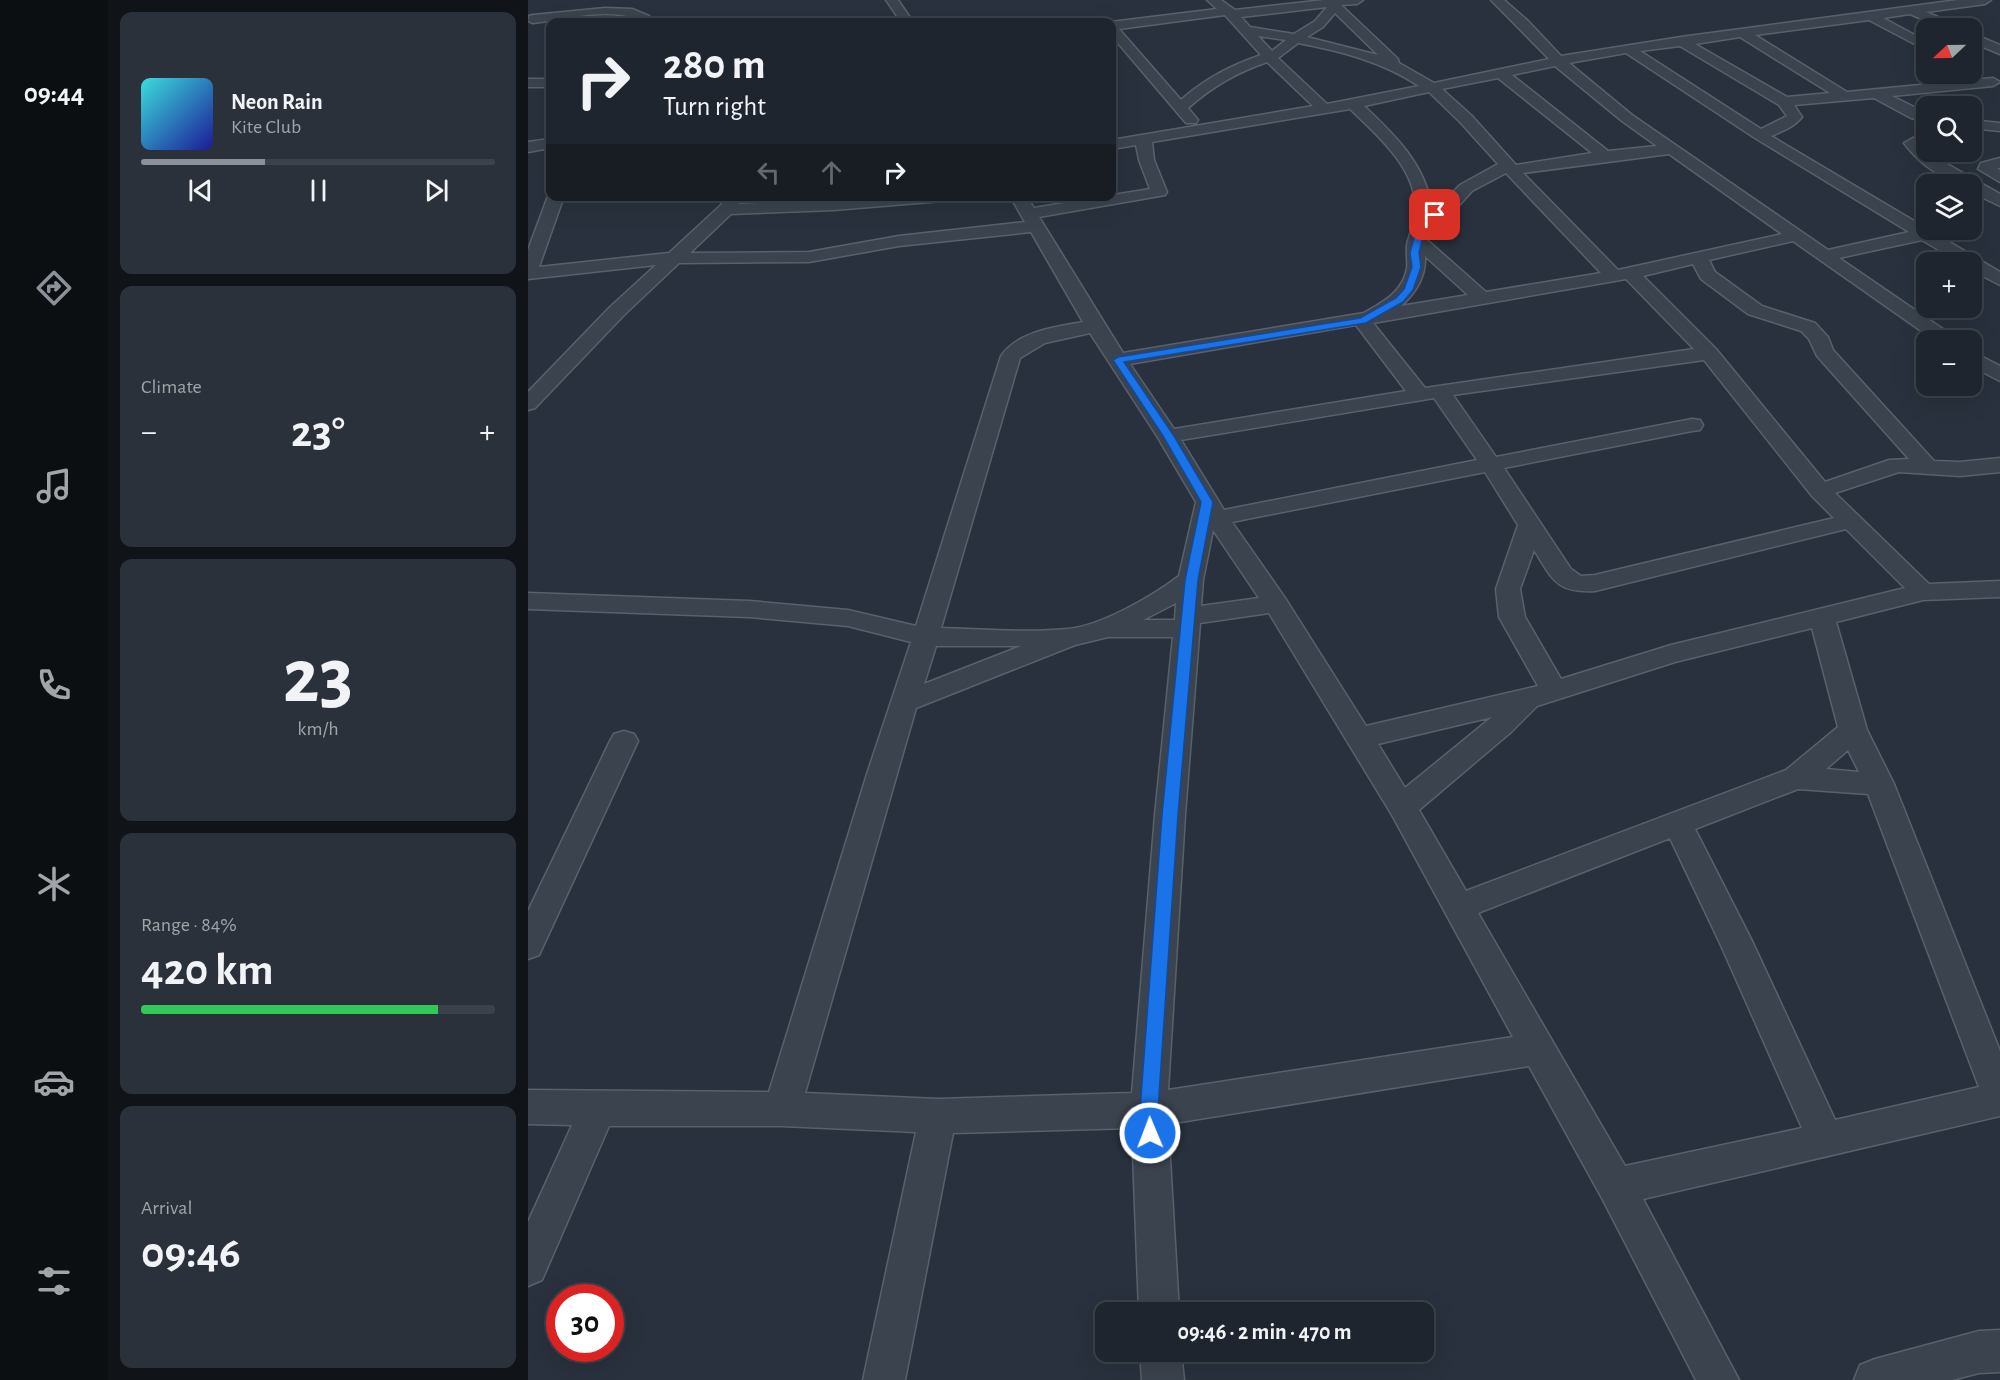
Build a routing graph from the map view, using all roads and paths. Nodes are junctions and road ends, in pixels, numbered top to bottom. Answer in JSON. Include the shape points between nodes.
{"nodes":[{"id":1,"x":892,"y":0,"type":"edge"},
{"id":2,"x":1213,"y":0,"type":"edge"},
{"id":3,"x":1357,"y":0,"type":"edge"},
{"id":4,"x":1497,"y":0,"type":"edge"},
{"id":5,"x":1334,"y":4,"type":"junction"},
{"id":6,"x":1984,"y":4,"type":"edge"},
{"id":7,"x":1914,"y":11,"type":"junction"},
{"id":8,"x":1230,"y":12,"type":"junction"},
{"id":9,"x":1871,"y":16,"type":"junction"},
{"id":10,"x":551,"y":18,"type":"edge"},
{"id":11,"x":642,"y":18,"type":"edge"},
{"id":12,"x":904,"y":18,"type":"edge"},
{"id":13,"x":1930,"y":18,"type":"edge"},
{"id":14,"x":546,"y":19,"type":"edge"},
{"id":15,"x":530,"y":21,"type":"edge"},
{"id":16,"x":1116,"y":26,"type":"edge"},
{"id":17,"x":1246,"y":30,"type":"junction"},
{"id":18,"x":1116,"y":32,"type":"edge"},
{"id":19,"x":1742,"y":33,"type":"junction"},
{"id":20,"x":1296,"y":38,"type":"junction"},
{"id":21,"x":1681,"y":41,"type":"junction"},
{"id":22,"x":1916,"y":41,"type":"edge"},
{"id":23,"x":1982,"y":42,"type":"edge"},
{"id":24,"x":1628,"y":49,"type":"junction"},
{"id":25,"x":2000,"y":50,"type":"edge"},
{"id":26,"x":1270,"y":57,"type":"junction"},
{"id":27,"x":1558,"y":61,"type":"junction"},
{"id":28,"x":1403,"y":72,"type":"junction"},
{"id":29,"x":1502,"y":74,"type":"junction"},
{"id":30,"x":1982,"y":76,"type":"edge"},
{"id":31,"x":546,"y":82,"type":"edge"},
{"id":32,"x":528,"y":83,"type":"edge"},
{"id":33,"x":1996,"y":84,"type":"edge"},
{"id":34,"x":1300,"y":87,"type":"junction"},
{"id":35,"x":1432,"y":88,"type":"junction"},
{"id":36,"x":1876,"y":93,"type":"junction"},
{"id":37,"x":1844,"y":96,"type":"junction"},
{"id":38,"x":1369,"y":100,"type":"junction"},
{"id":39,"x":1784,"y":102,"type":"junction"},
{"id":40,"x":1353,"y":104,"type":"junction"},
{"id":41,"x":1179,"y":108,"type":"junction"},
{"id":42,"x":1323,"y":108,"type":"junction"},
{"id":43,"x":1916,"y":115,"type":"edge"},
{"id":44,"x":1982,"y":126,"type":"edge"},
{"id":45,"x":2000,"y":127,"type":"edge"},
{"id":46,"x":1200,"y":129,"type":"junction"},
{"id":47,"x":1760,"y":135,"type":"junction"},
{"id":48,"x":1144,"y":139,"type":"junction"},
{"id":49,"x":1119,"y":143,"type":"edge"},
{"id":50,"x":546,"y":145,"type":"edge"},
{"id":51,"x":528,"y":147,"type":"edge"},
{"id":52,"x":1672,"y":149,"type":"junction"},
{"id":53,"x":1605,"y":156,"type":"junction"},
{"id":54,"x":1931,"y":162,"type":"edge"},
{"id":55,"x":2000,"y":163,"type":"edge"},
{"id":56,"x":1510,"y":167,"type":"junction"},
{"id":57,"x":1952,"y":174,"type":"edge"},
{"id":58,"x":2000,"y":177,"type":"edge"},
{"id":59,"x":1982,"y":191,"type":"edge"},
{"id":60,"x":1116,"y":199,"type":"edge"},
{"id":61,"x":554,"y":201,"type":"edge"},
{"id":62,"x":868,"y":201,"type":"edge"},
{"id":63,"x":889,"y":201,"type":"edge"},
{"id":64,"x":1100,"y":201,"type":"edge"},
{"id":65,"x":2000,"y":201,"type":"edge"},
{"id":66,"x":731,"y":203,"type":"edge"},
{"id":67,"x":1028,"y":212,"type":"edge"},
{"id":68,"x":1916,"y":228,"type":"edge"},
{"id":69,"x":1420,"y":231,"type":"junction"},
{"id":70,"x":1794,"y":236,"type":"junction"},
{"id":71,"x":1916,"y":236,"type":"edge"},
{"id":72,"x":1936,"y":240,"type":"edge"},
{"id":73,"x":899,"y":242,"type":"junction"},
{"id":74,"x":1823,"y":256,"type":"junction"},
{"id":75,"x":673,"y":258,"type":"junction"},
{"id":76,"x":1699,"y":258,"type":"junction"},
{"id":77,"x":528,"y":274,"type":"edge"},
{"id":78,"x":1622,"y":274,"type":"junction"},
{"id":79,"x":2000,"y":280,"type":"edge"},
{"id":80,"x":1482,"y":298,"type":"junction"},
{"id":81,"x":1362,"y":321,"type":"junction"},
{"id":82,"x":1095,"y":326,"type":"junction"},
{"id":83,"x":1931,"y":330,"type":"edge"},
{"id":84,"x":1709,"y":353,"type":"junction"},
{"id":85,"x":1118,"y":360,"type":"junction"},
{"id":86,"x":1982,"y":364,"type":"edge"},
{"id":87,"x":2000,"y":375,"type":"edge"},
{"id":88,"x":1430,"y":394,"type":"junction"},
{"id":89,"x":528,"y":404,"type":"edge"},
{"id":90,"x":1692,"y":425,"type":"dead end"},
{"id":91,"x":1168,"y":436,"type":"junction"},
{"id":92,"x":1491,"y":465,"type":"junction"},
{"id":93,"x":2000,"y":465,"type":"edge"},
{"id":94,"x":1927,"y":466,"type":"junction"},
{"id":95,"x":1820,"y":491,"type":"junction"},
{"id":96,"x":1212,"y":510,"type":"junction"},
{"id":97,"x":1851,"y":521,"type":"junction"},
{"id":98,"x":1530,"y":525,"type":"junction"},
{"id":99,"x":1191,"y":580,"type":"junction"},
{"id":100,"x":2000,"y":589,"type":"edge"},
{"id":101,"x":1923,"y":592,"type":"junction"},
{"id":102,"x":528,"y":601,"type":"edge"},
{"id":103,"x":1276,"y":604,"type":"junction"},
{"id":104,"x":1822,"y":617,"type":"junction"},
{"id":105,"x":1189,"y":622,"type":"junction"},
{"id":106,"x":1104,"y":628,"type":"junction"},
{"id":107,"x":925,"y":638,"type":"junction"},
{"id":108,"x":1068,"y":638,"type":"junction"},
{"id":109,"x":1554,"y":690,"type":"junction"},
{"id":110,"x":1527,"y":699,"type":"junction"},
{"id":111,"x":904,"y":702,"type":"junction"},
{"id":112,"x":1853,"y":730,"type":"junction"},
{"id":113,"x":1360,"y":738,"type":"junction"},
{"id":114,"x":624,"y":741,"type":"dead end"},
{"id":115,"x":1796,"y":778,"type":"junction"},
{"id":116,"x":1879,"y":784,"type":"junction"},
{"id":117,"x":1402,"y":807,"type":"junction"},
{"id":118,"x":1677,"y":823,"type":"junction"},
{"id":119,"x":1458,"y":907,"type":"junction"},
{"id":120,"x":528,"y":945,"type":"edge"},
{"id":121,"x":1539,"y":1049,"type":"junction"},
{"id":122,"x":2000,"y":1097,"type":"edge"},
{"id":123,"x":528,"y":1107,"type":"edge"},
{"id":124,"x":598,"y":1109,"type":"junction"},
{"id":125,"x":782,"y":1109,"type":"junction"},
{"id":126,"x":1149,"y":1110,"type":"junction"},
{"id":127,"x":938,"y":1116,"type":"junction"},
{"id":128,"x":1826,"y":1140,"type":"junction"},
{"id":129,"x":1616,"y":1187,"type":"junction"},
{"id":130,"x":528,"y":1266,"type":"edge"},
{"id":131,"x":1159,"y":1302,"type":"edge"},
{"id":132,"x":2000,"y":1351,"type":"edge"},
{"id":133,"x":1162,"y":1362,"type":"edge"},
{"id":134,"x":884,"y":1380,"type":"edge"},
{"id":135,"x":1163,"y":1380,"type":"edge"},
{"id":136,"x":1718,"y":1380,"type":"edge"},
{"id":137,"x":1875,"y":1380,"type":"edge"}],
"edges":[{"from":1,"to":12,"type":"street"},
{"from":2,"to":8,"type":"street"},
{"from":3,"to":5,"type":"street"},
{"from":4,"to":27,"type":"street"},
{"from":5,"to":8,"type":"street"},
{"from":5,"to":20,"type":"street","via":[[1319,24]]},
{"from":5,"to":28,"type":"street"},
{"from":6,"to":7,"type":"street"},
{"from":7,"to":9,"type":"street"},
{"from":7,"to":13,"type":"street"},
{"from":8,"to":16,"type":"street"},
{"from":8,"to":17,"type":"street"},
{"from":9,"to":19,"type":"street"},
{"from":9,"to":22,"type":"street"},
{"from":10,"to":11,"type":"street","via":[[635,12]]},
{"from":14,"to":15,"type":"street"},
{"from":17,"to":20,"type":"street"},
{"from":17,"to":26,"type":"street"},
{"from":18,"to":41,"type":"street"},
{"from":19,"to":21,"type":"street"},
{"from":19,"to":37,"type":"street"},
{"from":20,"to":26,"type":"street"},
{"from":20,"to":28,"type":"street","via":[[1344,48]]},
{"from":21,"to":24,"type":"street"},
{"from":21,"to":39,"type":"street"},
{"from":23,"to":25,"type":"street"},
{"from":24,"to":27,"type":"street"},
{"from":24,"to":47,"type":"street"},
{"from":26,"to":34,"type":"street"},
{"from":26,"to":41,"type":"street","via":[[1223,75]]},
{"from":27,"to":29,"type":"street"},
{"from":27,"to":52,"type":"street"},
{"from":28,"to":35,"type":"street"},
{"from":29,"to":35,"type":"street"},
{"from":29,"to":53,"type":"street"},
{"from":30,"to":33,"type":"street"},
{"from":31,"to":32,"type":"street"},
{"from":33,"to":36,"type":"street"},
{"from":34,"to":38,"type":"street"},
{"from":34,"to":42,"type":"street"},
{"from":35,"to":38,"type":"street"},
{"from":35,"to":56,"type":"street","via":[[1485,137]]},
{"from":36,"to":37,"type":"street"},
{"from":36,"to":43,"type":"street"},
{"from":37,"to":39,"type":"street"},
{"from":38,"to":40,"type":"street"},
{"from":39,"to":47,"type":"street","via":[[1795,117]]},
{"from":40,"to":42,"type":"street"},
{"from":40,"to":69,"type":"street","via":[[1383,131],[1414,174],[1425,210]]},
{"from":41,"to":46,"type":"street"},
{"from":42,"to":46,"type":"street"},
{"from":44,"to":45,"type":"street"},
{"from":46,"to":48,"type":"street"},
{"from":47,"to":68,"type":"street"},
{"from":48,"to":49,"type":"street"},
{"from":48,"to":60,"type":"street","via":[[1142,152],[1159,192]]},
{"from":50,"to":51,"type":"street"},
{"from":52,"to":53,"type":"street"},
{"from":52,"to":70,"type":"street"},
{"from":53,"to":56,"type":"street"},
{"from":54,"to":57,"type":"street"},
{"from":55,"to":58,"type":"street","via":[[1987,166],[1986,170]]},
{"from":56,"to":69,"type":"street","via":[[1466,188]]},
{"from":56,"to":78,"type":"street"},
{"from":59,"to":65,"type":"street"},
{"from":61,"to":77,"type":"street"},
{"from":62,"to":66,"type":"street","via":[[783,209]]},
{"from":63,"to":73,"type":"street"},
{"from":64,"to":67,"type":"street"},
{"from":66,"to":75,"type":"street"},
{"from":67,"to":73,"type":"street"},
{"from":67,"to":82,"type":"street"},
{"from":69,"to":80,"type":"street"},
{"from":69,"to":81,"type":"street","via":[[1416,267],[1408,290],[1400,300]]},
{"from":70,"to":74,"type":"street"},
{"from":70,"to":76,"type":"street"},
{"from":71,"to":74,"type":"street"},
{"from":72,"to":79,"type":"street"},
{"from":73,"to":75,"type":"street","via":[[809,257]]},
{"from":74,"to":83,"type":"street"},
{"from":75,"to":77,"type":"street"},
{"from":75,"to":89,"type":"street","via":[[616,311]]},
{"from":76,"to":78,"type":"street"},
{"from":76,"to":94,"type":"street","via":[[1707,275],[1755,310],[1808,327],[1818,337],[1824,352]]},
{"from":78,"to":80,"type":"street"},
{"from":78,"to":84,"type":"street"},
{"from":80,"to":81,"type":"street"},
{"from":81,"to":85,"type":"street"},
{"from":81,"to":88,"type":"street"},
{"from":82,"to":85,"type":"street"},
{"from":82,"to":107,"type":"street","via":[[1034,340],[1020,346],[1011,356]]},
{"from":84,"to":88,"type":"street"},
{"from":84,"to":95,"type":"street"},
{"from":85,"to":91,"type":"street"},
{"from":86,"to":87,"type":"street"},
{"from":88,"to":91,"type":"street"},
{"from":88,"to":92,"type":"street"},
{"from":90,"to":92,"type":"street"},
{"from":91,"to":96,"type":"street"},
{"from":92,"to":96,"type":"street"},
{"from":92,"to":98,"type":"street"},
{"from":93,"to":94,"type":"street","via":[[1960,469]]},
{"from":94,"to":95,"type":"street","via":[[1897,465]]},
{"from":95,"to":97,"type":"street"},
{"from":96,"to":99,"type":"street"},
{"from":96,"to":103,"type":"street"},
{"from":97,"to":98,"type":"street","via":[[1618,578],[1576,584],[1562,575]]},
{"from":97,"to":101,"type":"street"},
{"from":98,"to":109,"type":"street","via":[[1508,589],[1512,617]]},
{"from":99,"to":105,"type":"street"},
{"from":99,"to":106,"type":"street","via":[[1171,596]]},
{"from":100,"to":101,"type":"street"},
{"from":101,"to":104,"type":"street"},
{"from":102,"to":107,"type":"street","via":[[749,609],[848,618]]},
{"from":103,"to":105,"type":"street"},
{"from":103,"to":113,"type":"street"},
{"from":104,"to":109,"type":"street","via":[[1671,654]]},
{"from":104,"to":112,"type":"street"},
{"from":105,"to":106,"type":"street"},
{"from":105,"to":126,"type":"street","via":[[1170,815]]},
{"from":106,"to":108,"type":"street"},
{"from":107,"to":108,"type":"street"},
{"from":107,"to":111,"type":"street"},
{"from":108,"to":111,"type":"street"},
{"from":109,"to":110,"type":"street"},
{"from":110,"to":113,"type":"street"},
{"from":110,"to":117,"type":"street"},
{"from":111,"to":125,"type":"street"},
{"from":112,"to":115,"type":"street"},
{"from":112,"to":116,"type":"street"},
{"from":113,"to":117,"type":"street"},
{"from":114,"to":120,"type":"street"},
{"from":115,"to":116,"type":"street"},
{"from":115,"to":118,"type":"street"},
{"from":116,"to":122,"type":"street"},
{"from":117,"to":119,"type":"street"},
{"from":118,"to":119,"type":"street"},
{"from":118,"to":128,"type":"street","via":[[1713,889]]},
{"from":119,"to":121,"type":"street"},
{"from":121,"to":126,"type":"street"},
{"from":121,"to":129,"type":"street"},
{"from":122,"to":128,"type":"street"},
{"from":123,"to":124,"type":"street"},
{"from":124,"to":125,"type":"street"},
{"from":124,"to":130,"type":"street"},
{"from":125,"to":127,"type":"street"},
{"from":126,"to":127,"type":"street"},
{"from":126,"to":131,"type":"street"},
{"from":127,"to":134,"type":"street"},
{"from":128,"to":129,"type":"street"},
{"from":129,"to":136,"type":"street"},
{"from":132,"to":137,"type":"street","via":[[1979,1352]]},
{"from":133,"to":135,"type":"street"}]}
